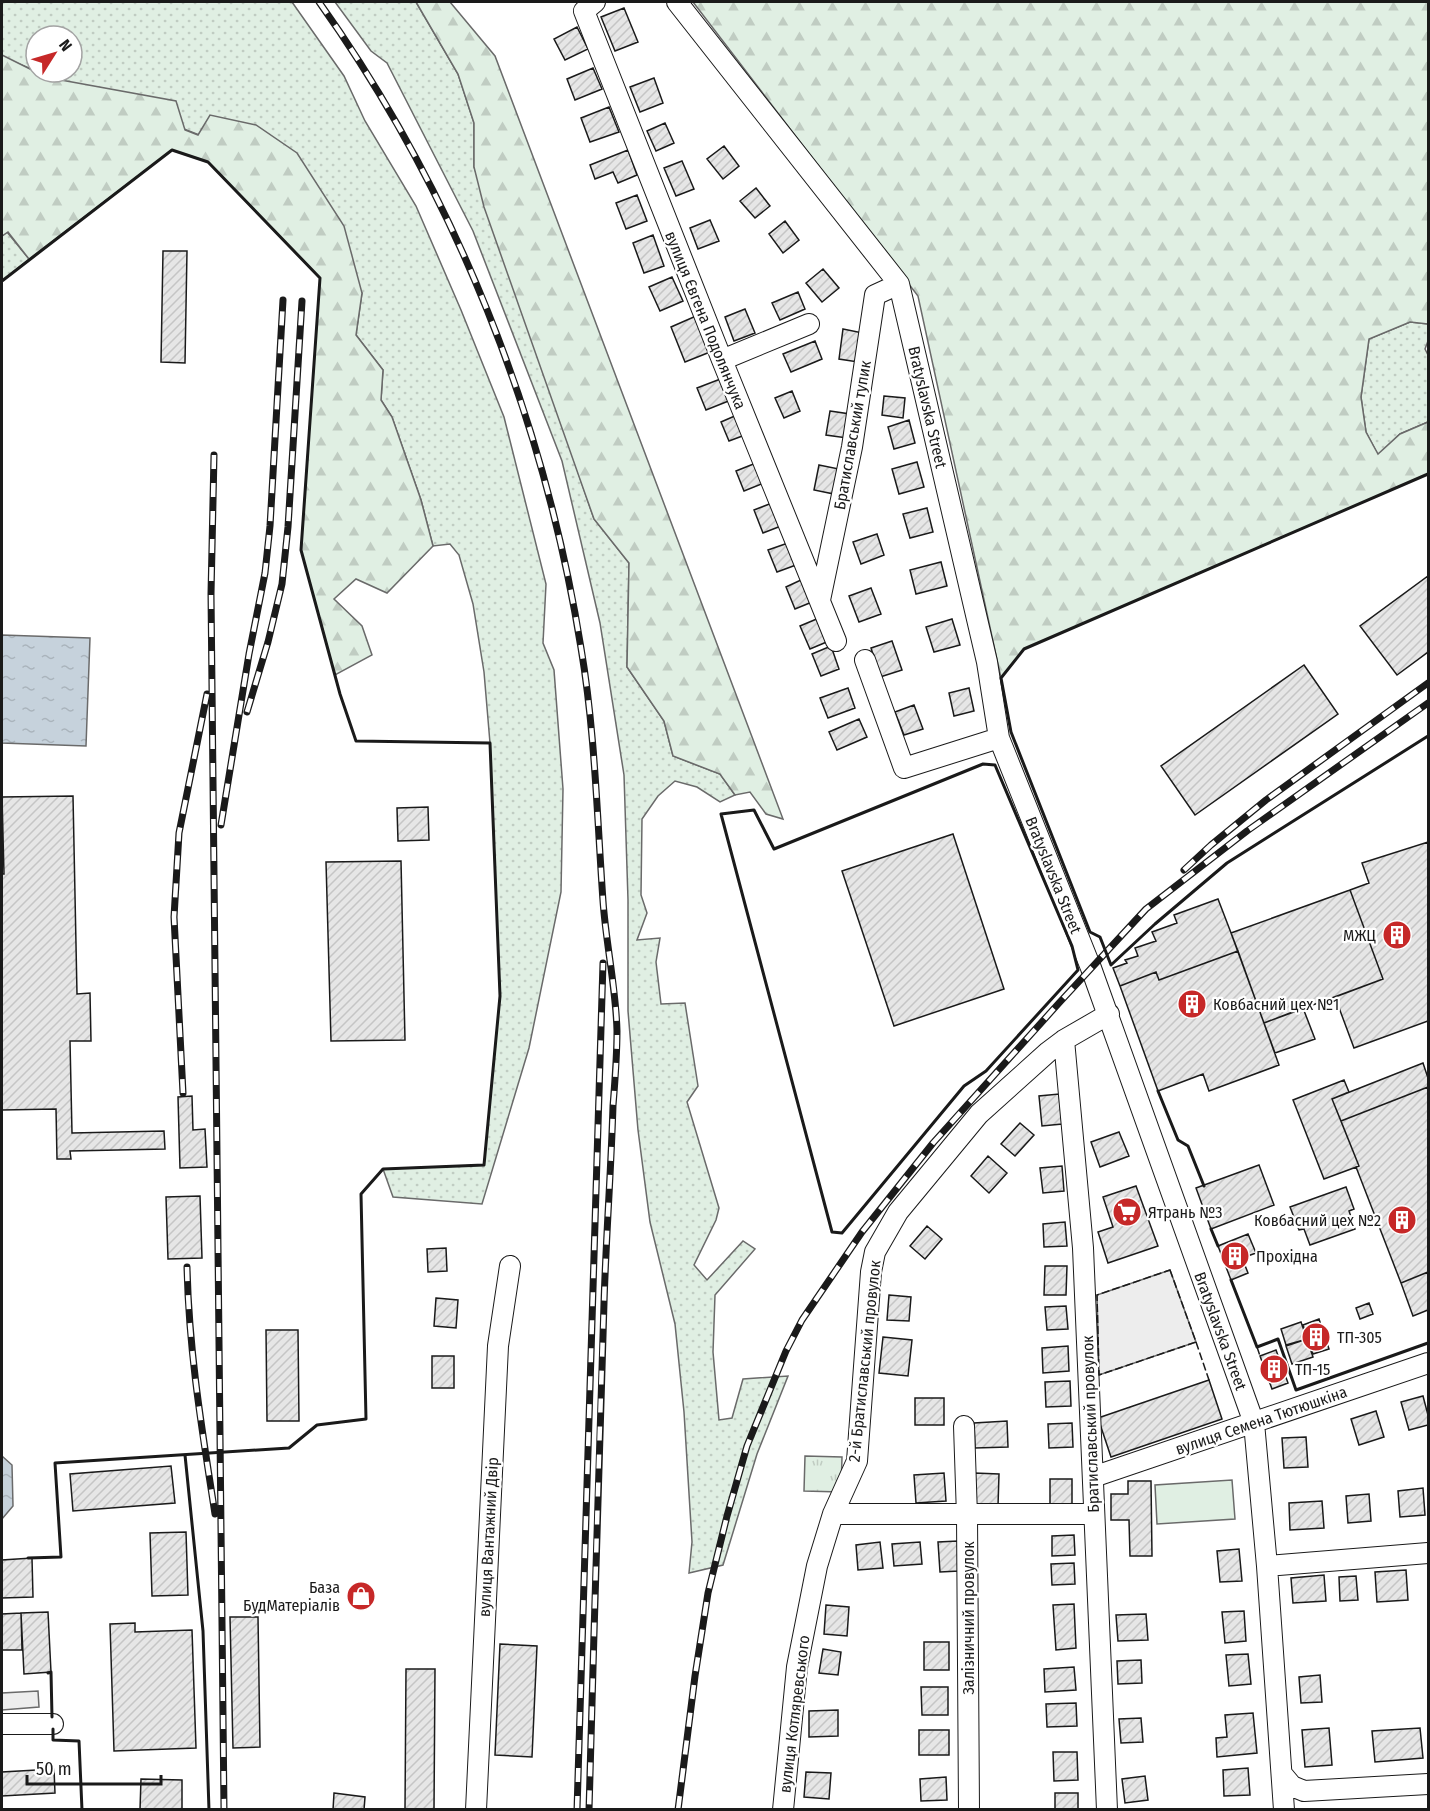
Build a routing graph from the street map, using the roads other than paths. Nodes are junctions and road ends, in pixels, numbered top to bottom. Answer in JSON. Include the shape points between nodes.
{"nodes":[{"id":1,"x":595,"y":2,"type":"edge"},
{"id":2,"x":677,"y":2,"type":"edge"},
{"id":3,"x":899,"y":284,"type":"junction"},
{"id":4,"x":809,"y":324,"type":"dead end"},
{"id":5,"x":722,"y":360,"type":"junction"},
{"id":6,"x":820,"y":600,"type":"junction"},
{"id":7,"x":836,"y":642,"type":"dead end"},
{"id":8,"x":865,"y":660,"type":"dead end"},
{"id":9,"x":999,"y":738,"type":"junction"},
{"id":10,"x":1109,"y":1014,"type":"junction"},
{"id":11,"x":1064,"y":1040,"type":"junction"},
{"id":12,"x":510,"y":1266,"type":"dead end"},
{"id":13,"x":1428,"y":1363,"type":"edge"},
{"id":14,"x":1254,"y":1423,"type":"junction"},
{"id":15,"x":964,"y":1426,"type":"dead end"},
{"id":16,"x":1093,"y":1477,"type":"junction"},
{"id":17,"x":833,"y":1514,"type":"junction"},
{"id":18,"x":1094,"y":1514,"type":"junction"},
{"id":19,"x":967,"y":1516,"type":"junction"},
{"id":20,"x":1428,"y":1552,"type":"edge"},
{"id":21,"x":1267,"y":1566,"type":"junction"},
{"id":22,"x":2,"y":1724,"type":"edge"},
{"id":23,"x":53,"y":1724,"type":"dead end"},
{"id":24,"x":1282,"y":1774,"type":"junction"},
{"id":25,"x":1428,"y":1784,"type":"edge"},
{"id":26,"x":476,"y":1809,"type":"edge"},
{"id":27,"x":783,"y":1809,"type":"edge"},
{"id":28,"x":969,"y":1809,"type":"edge"},
{"id":29,"x":1107,"y":1809,"type":"edge"},
{"id":30,"x":1284,"y":1809,"type":"edge"}],
"edges":[{"from":1,"to":5,"type":"street","name":"вулиця Євгена Подолянчука","via":[[584,11]]},
{"from":2,"to":3,"type":"street","name":"Bratyslavska Street"},
{"from":3,"to":6,"type":"street","name":"Братиславський тупик","via":[[875,295],[852,447]]},
{"from":3,"to":9,"type":"street","name":"Bratyslavska Street","via":[[987,662]]},
{"from":4,"to":5,"type":"street"},
{"from":5,"to":6,"type":"street","name":"вулиця Євгена Подолянчука"},
{"from":6,"to":7,"type":"street","name":"вулиця Євгена Подолянчука"},
{"from":8,"to":9,"type":"street","via":[[904,768]]},
{"from":9,"to":10,"type":"street","name":"Bratyslavska Street"},
{"from":10,"to":11,"type":"street","name":"2-й Братиславський провулок"},
{"from":10,"to":14,"type":"street","name":"Bratyslavska Street"},
{"from":11,"to":16,"type":"street","name":"Братиславський провулок","via":[[1083,1248]]},
{"from":11,"to":17,"type":"street","name":"2-й Братиславський провулок","via":[[980,1114],[898,1212],[875,1252],[856,1461]]},
{"from":12,"to":26,"type":"street","name":"вулиця Вантажний Двір","via":[[498,1346]]},
{"from":13,"to":14,"type":"street","name":"вулиця Семена Тютюшкіна"},
{"from":14,"to":16,"type":"street","name":"вулиця Семена Тютюшкіна"},
{"from":14,"to":21,"type":"street","name":"Bratyslavska Street"},
{"from":15,"to":19,"type":"street","name":"Залізничний провулок"},
{"from":16,"to":18,"type":"street","name":"Братиславський провулок"},
{"from":17,"to":19,"type":"street"},
{"from":17,"to":27,"type":"street","name":"вулиця Котляревського","via":[[817,1566],[797,1667]]},
{"from":18,"to":19,"type":"street"},
{"from":18,"to":29,"type":"street","name":"Братиславський провулок"},
{"from":19,"to":28,"type":"street","name":"Залізничний провулок"},
{"from":20,"to":21,"type":"street"},
{"from":21,"to":24,"type":"street","name":"Bratyslavska Street"},
{"from":22,"to":23,"type":"street"},
{"from":24,"to":25,"type":"street","via":[[1292,1786],[1304,1791]]},
{"from":24,"to":30,"type":"street","name":"Bratyslavska Street"}]}
